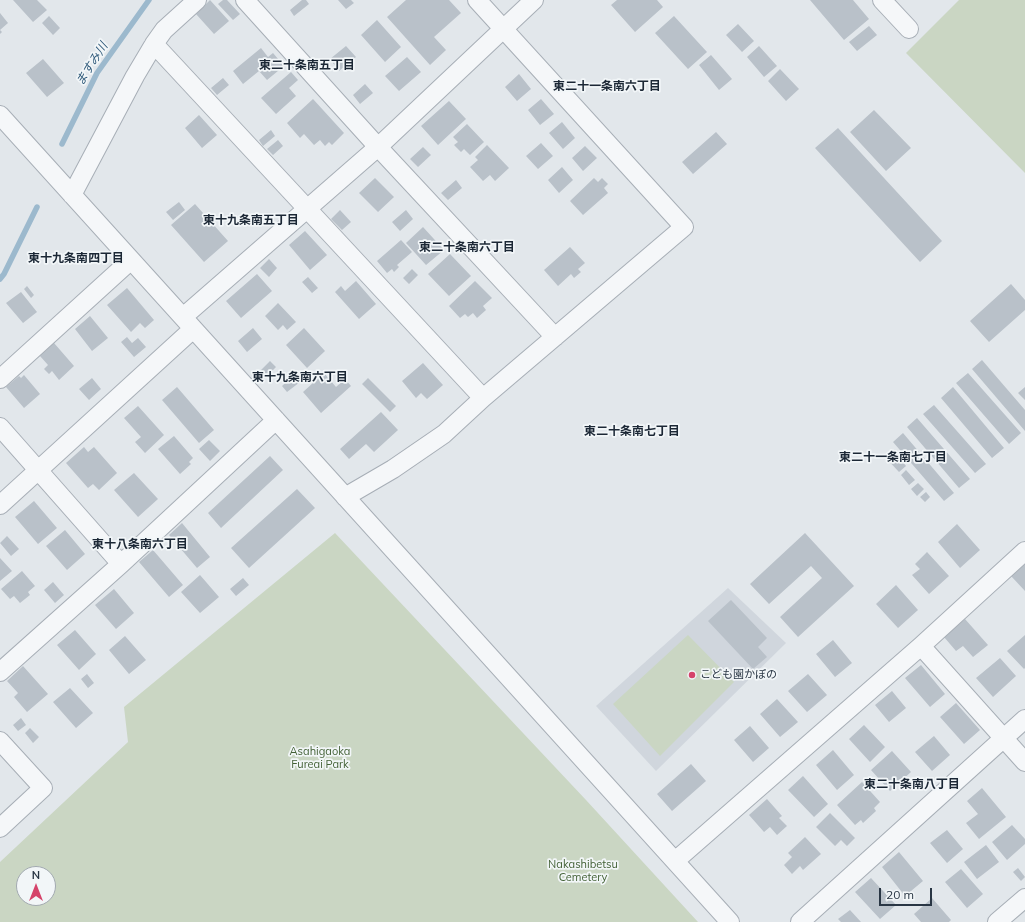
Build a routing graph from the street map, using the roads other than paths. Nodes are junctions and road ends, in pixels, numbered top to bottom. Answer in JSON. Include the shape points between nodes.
{"nodes":[{"id":1,"x":197,"y":0,"type":"edge"},
{"id":2,"x":245,"y":0,"type":"edge"},
{"id":3,"x":477,"y":0,"type":"edge"},
{"id":4,"x":534,"y":0,"type":"edge"},
{"id":5,"x":882,"y":0,"type":"edge"},
{"id":6,"x":503,"y":28,"type":"junction"},
{"id":7,"x":909,"y":29,"type":"dead end"},
{"id":8,"x":154,"y":44,"type":"junction"},
{"id":9,"x":0,"y":116,"type":"edge"},
{"id":10,"x":378,"y":147,"type":"junction"},
{"id":11,"x":72,"y":195,"type":"junction"},
{"id":12,"x":306,"y":209,"type":"junction"},
{"id":13,"x":131,"y":260,"type":"junction"},
{"id":14,"x":188,"y":323,"type":"junction"},
{"id":15,"x":555,"y":336,"type":"junction"},
{"id":16,"x":0,"y":379,"type":"edge"},
{"id":17,"x":483,"y":398,"type":"junction"},
{"id":18,"x":276,"y":420,"type":"junction"},
{"id":19,"x":0,"y":427,"type":"edge"},
{"id":20,"x":38,"y":470,"type":"junction"},
{"id":21,"x":345,"y":496,"type":"junction"},
{"id":22,"x":0,"y":505,"type":"edge"},
{"id":23,"x":1025,"y":551,"type":"edge"},
{"id":24,"x":121,"y":564,"type":"junction"},
{"id":25,"x":921,"y":646,"type":"junction"},
{"id":26,"x":0,"y":672,"type":"edge"},
{"id":27,"x":1025,"y":719,"type":"edge"},
{"id":28,"x":1003,"y":738,"type":"junction"},
{"id":29,"x":0,"y":741,"type":"edge"},
{"id":30,"x":1025,"y":762,"type":"edge"},
{"id":31,"x":0,"y":828,"type":"edge"},
{"id":32,"x":675,"y":861,"type":"junction"},
{"id":33,"x":1025,"y":898,"type":"edge"},
{"id":34,"x":730,"y":922,"type":"edge"},
{"id":35,"x":800,"y":922,"type":"edge"},
{"id":36,"x":997,"y":922,"type":"edge"}],
"edges":[{"from":1,"to":8,"type":"street","via":[[164,30]]},
{"from":2,"to":10,"type":"street"},
{"from":3,"to":6,"type":"street"},
{"from":4,"to":6,"type":"street"},
{"from":5,"to":7,"type":"street"},
{"from":6,"to":10,"type":"street"},
{"from":6,"to":15,"type":"street","via":[[684,227]]},
{"from":8,"to":11,"type":"street"},
{"from":8,"to":12,"type":"street"},
{"from":9,"to":11,"type":"street"},
{"from":10,"to":12,"type":"street"},
{"from":10,"to":15,"type":"street"},
{"from":11,"to":13,"type":"street"},
{"from":12,"to":14,"type":"street"},
{"from":12,"to":17,"type":"street"},
{"from":13,"to":14,"type":"street"},
{"from":13,"to":16,"type":"street"},
{"from":14,"to":18,"type":"street"},
{"from":14,"to":20,"type":"street"},
{"from":15,"to":17,"type":"street"},
{"from":17,"to":21,"type":"street","via":[[444,434],[393,469]]},
{"from":18,"to":21,"type":"street"},
{"from":18,"to":24,"type":"street"},
{"from":19,"to":20,"type":"street"},
{"from":20,"to":22,"type":"street"},
{"from":20,"to":24,"type":"street"},
{"from":21,"to":32,"type":"street"},
{"from":23,"to":25,"type":"street"},
{"from":24,"to":26,"type":"street"},
{"from":25,"to":28,"type":"street"},
{"from":25,"to":32,"type":"street"},
{"from":27,"to":28,"type":"street"},
{"from":28,"to":30,"type":"street"},
{"from":28,"to":35,"type":"street"},
{"from":29,"to":31,"type":"street","via":[[43,788]]},
{"from":32,"to":34,"type":"street"},
{"from":33,"to":36,"type":"street"}]}
